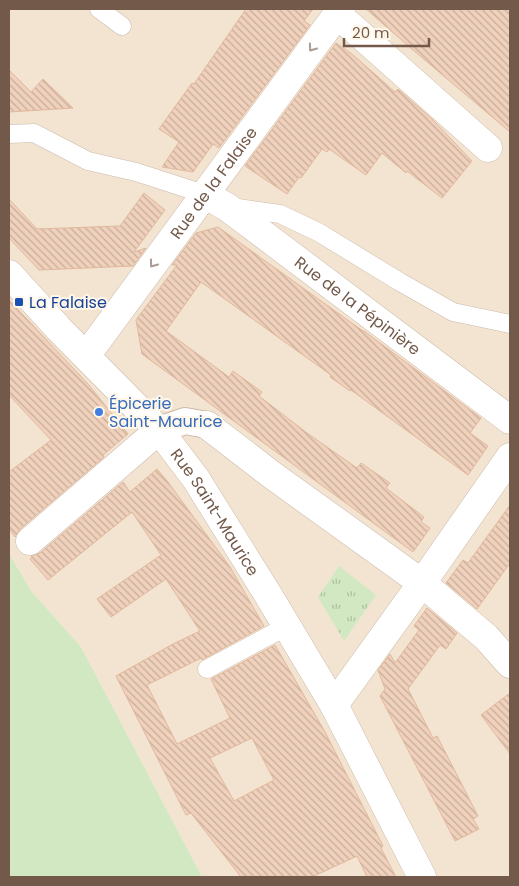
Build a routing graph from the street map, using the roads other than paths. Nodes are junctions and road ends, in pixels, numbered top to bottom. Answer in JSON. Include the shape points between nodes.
{"nodes":[{"id":1,"x":100,"y":9,"type":"edge"},
{"id":2,"x":339,"y":11,"type":"edge"},
{"id":3,"x":122,"y":26,"type":"dead end"},
{"id":4,"x":9,"y":134,"type":"edge"},
{"id":5,"x":488,"y":148,"type":"dead end"},
{"id":6,"x":216,"y":200,"type":"junction"},
{"id":7,"x":9,"y":274,"type":"edge"},
{"id":8,"x":510,"y":324,"type":"edge"},
{"id":9,"x":86,"y":356,"type":"junction"},
{"id":10,"x":510,"y":420,"type":"edge"},
{"id":11,"x":207,"y":425,"type":"joint"},
{"id":12,"x":159,"y":430,"type":"junction"},
{"id":13,"x":510,"y":457,"type":"edge"},
{"id":14,"x":30,"y":541,"type":"dead end"},
{"id":15,"x":422,"y":583,"type":"junction"},
{"id":16,"x":286,"y":626,"type":"junction"},
{"id":17,"x":509,"y":661,"type":"edge"},
{"id":18,"x":207,"y":668,"type":"dead end"},
{"id":19,"x":334,"y":705,"type":"junction"},
{"id":20,"x":422,"y":877,"type":"edge"}],
"edges":[{"from":1,"to":3,"type":"lane"},
{"from":2,"to":5,"type":"street"},
{"from":2,"to":6,"type":"street","name":"Rue de la Falaise","one_way":true},
{"from":4,"to":6,"type":"lane","via":[[34,133],[88,161],[136,172]]},
{"from":6,"to":8,"type":"lane","via":[[280,214],[318,232],[454,312]]},
{"from":6,"to":9,"type":"street","name":"Rue de la Falaise","one_way":true},
{"from":6,"to":10,"type":"street","name":"Rue de la Pépinière"},
{"from":7,"to":9,"type":"street","name":"Rue Saint-Maurice"},
{"from":9,"to":12,"type":"street","name":"Rue Saint-Maurice"},
{"from":11,"to":12,"type":"street","via":[[185,421]]},
{"from":11,"to":15,"type":"street"},
{"from":12,"to":14,"type":"street"},
{"from":12,"to":16,"type":"street","name":"Rue Saint-Maurice","via":[[196,479]]},
{"from":13,"to":15,"type":"street"},
{"from":15,"to":17,"type":"street","via":[[486,637]]},
{"from":15,"to":19,"type":"street"},
{"from":16,"to":18,"type":"lane"},
{"from":16,"to":19,"type":"street","name":"Rue Saint-Maurice"},
{"from":19,"to":20,"type":"street","name":"Rue Saint-Maurice"}]}
